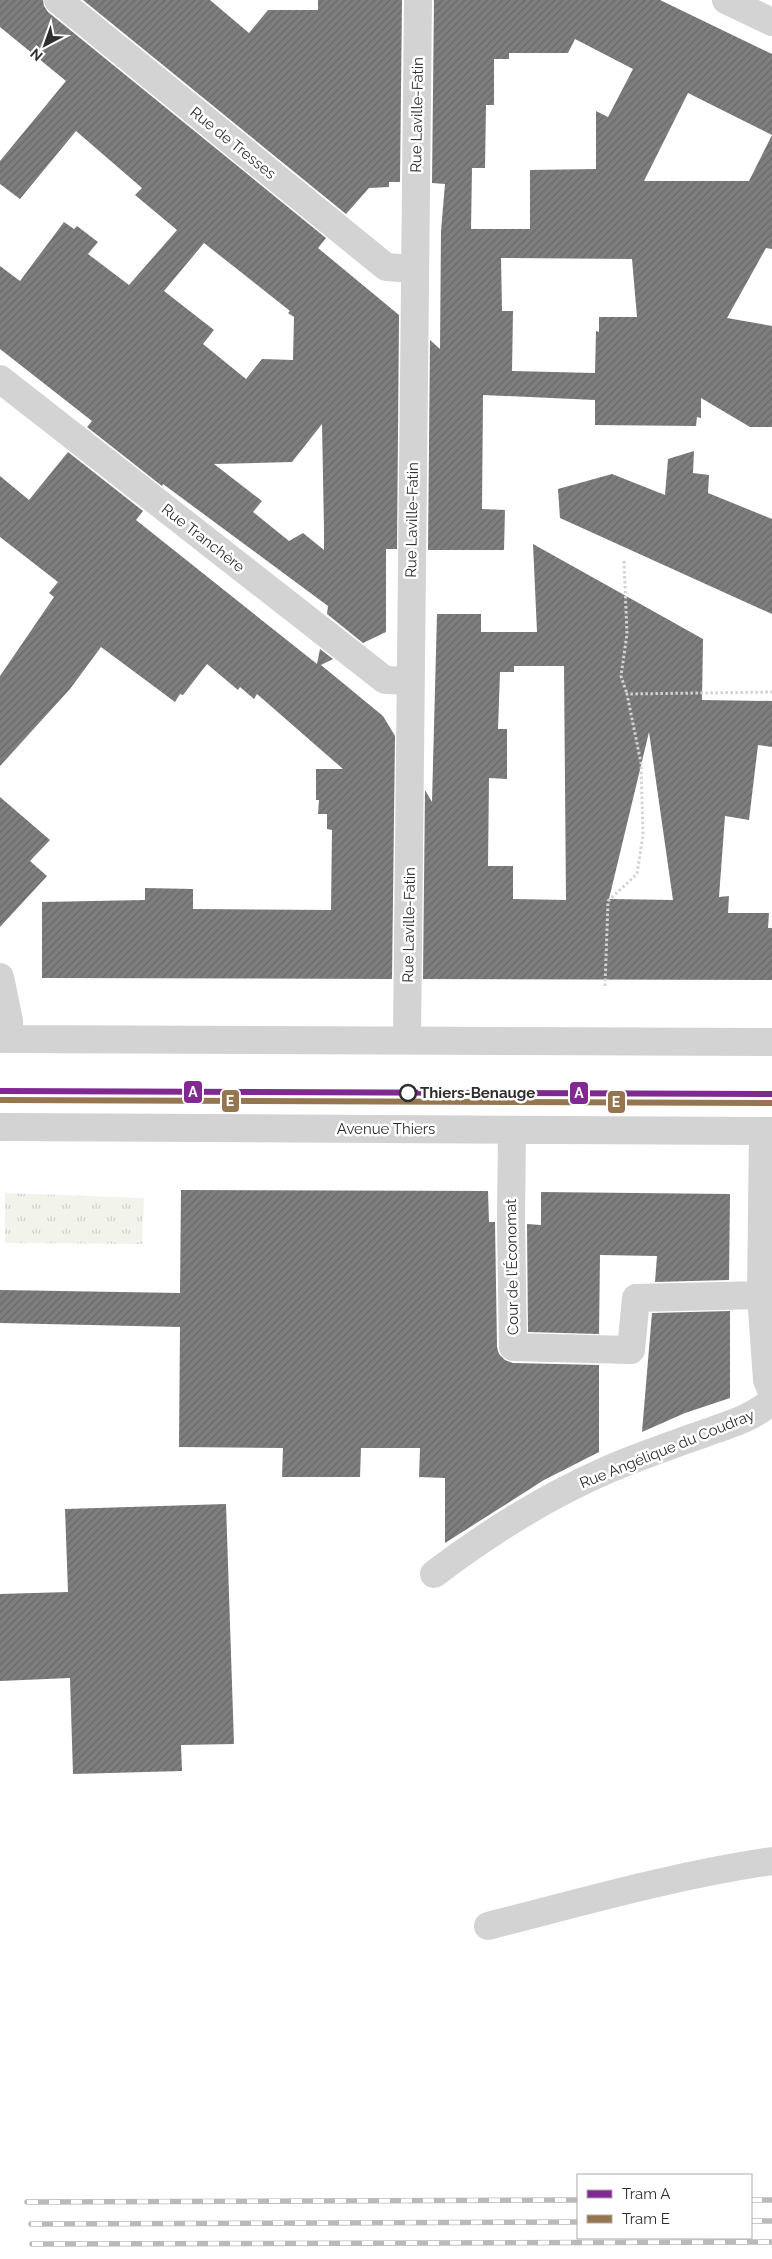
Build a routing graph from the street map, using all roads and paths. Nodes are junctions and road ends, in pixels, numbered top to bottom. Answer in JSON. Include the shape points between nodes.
{"nodes":[{"id":1,"x":58,"y":0,"type":"edge"},
{"id":2,"x":418,"y":0,"type":"edge"},
{"id":3,"x":726,"y":0,"type":"edge"},
{"id":4,"x":772,"y":22,"type":"edge"},
{"id":5,"x":415,"y":269,"type":"junction"},
{"id":6,"x":0,"y":379,"type":"edge"},
{"id":7,"x":624,"y":561,"type":"dead end"},
{"id":8,"x":410,"y":682,"type":"junction"},
{"id":9,"x":772,"y":692,"type":"edge"},
{"id":10,"x":628,"y":694,"type":"junction"},
{"id":11,"x":0,"y":977,"type":"edge"},
{"id":12,"x":605,"y":986,"type":"dead end"},
{"id":13,"x":4,"y":1039,"type":"edge"},
{"id":14,"x":407,"y":1040,"type":"junction"},
{"id":15,"x":772,"y":1042,"type":"edge"},
{"id":16,"x":0,"y":1127,"type":"edge"},
{"id":17,"x":512,"y":1130,"type":"junction"},
{"id":18,"x":768,"y":1131,"type":"edge"},
{"id":19,"x":761,"y":1295,"type":"junction"},
{"id":20,"x":772,"y":1392,"type":"edge"},
{"id":21,"x":772,"y":1401,"type":"edge"},
{"id":22,"x":434,"y":1574,"type":"dead end"},
{"id":23,"x":772,"y":1861,"type":"edge"},
{"id":24,"x":488,"y":1926,"type":"dead end"}],
"edges":[{"from":1,"to":5,"type":"street","name":"Rue de Tresses","via":[[386,268]]},
{"from":2,"to":5,"type":"street","name":"Rue Laville-Fatin"},
{"from":3,"to":4,"type":"street"},
{"from":5,"to":8,"type":"street","name":"Rue Laville-Fatin"},
{"from":6,"to":8,"type":"street","name":"Rue Tranchère","via":[[385,680]]},
{"from":7,"to":10,"type":"path","via":[[627,634],[621,676]]},
{"from":8,"to":14,"type":"street","name":"Rue Laville-Fatin"},
{"from":9,"to":10,"type":"path"},
{"from":10,"to":12,"type":"path","via":[[641,763],[643,835],[638,874],[608,901]]},
{"from":11,"to":13,"type":"street","via":[[9,1021]]},
{"from":13,"to":14,"type":"street"},
{"from":14,"to":15,"type":"street"},
{"from":16,"to":17,"type":"street","name":"Avenue Thiers"},
{"from":17,"to":18,"type":"street","name":"Avenue Thiers"},
{"from":17,"to":19,"type":"street","name":"Cour de l'Économat","via":[[513,1347],[631,1350],[636,1298]]},
{"from":18,"to":19,"type":"street"},
{"from":19,"to":20,"type":"street","via":[[767,1380]]},
{"from":21,"to":22,"type":"street","name":"Rue Angélique du Coudray","via":[[762,1410],[606,1471],[538,1505],[478,1540]]},
{"from":23,"to":24,"type":"street","via":[[638,1887]]}]}
